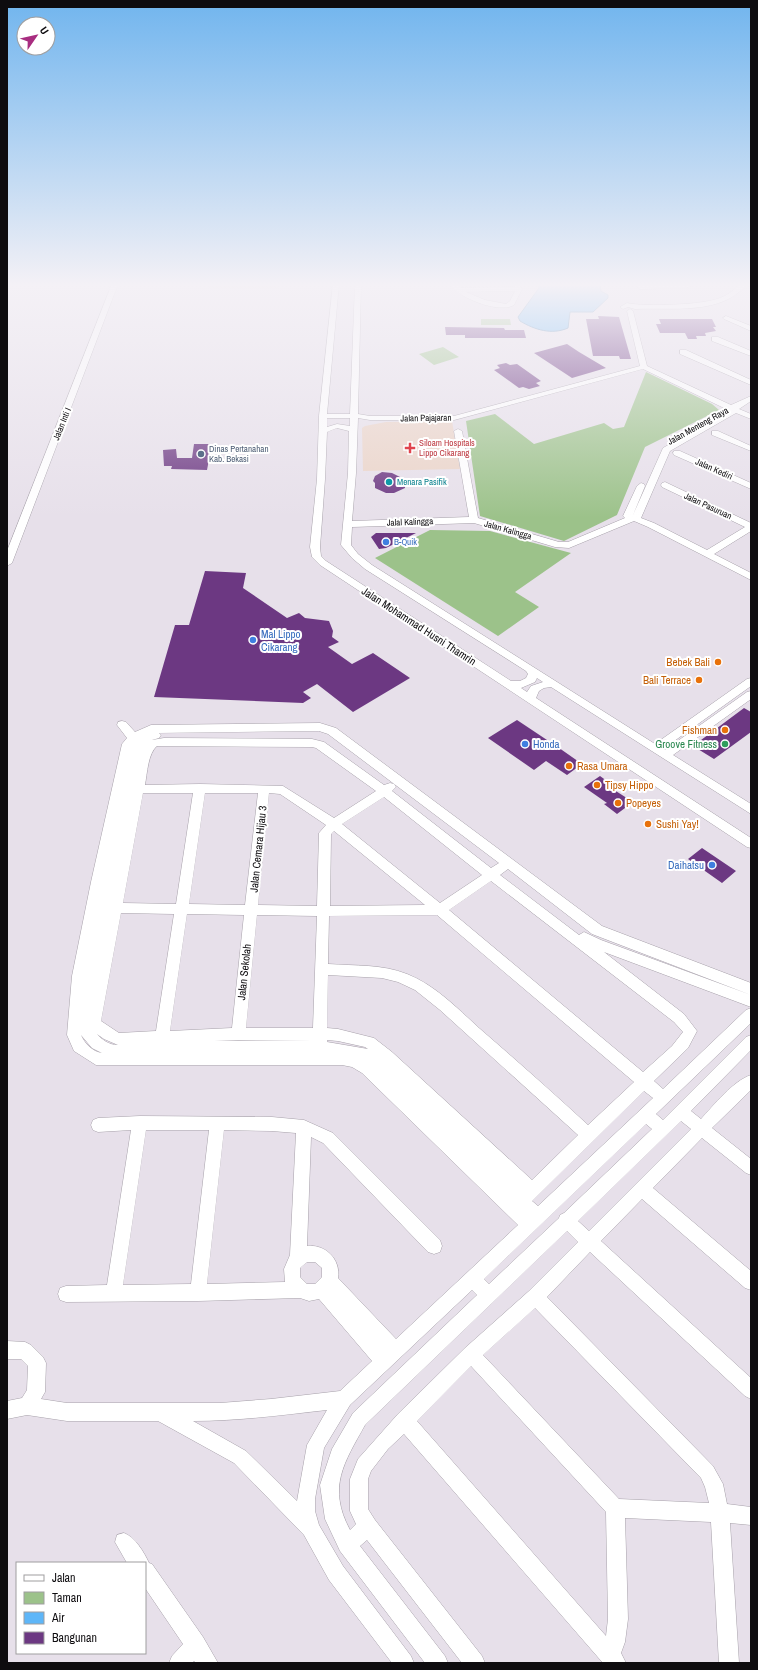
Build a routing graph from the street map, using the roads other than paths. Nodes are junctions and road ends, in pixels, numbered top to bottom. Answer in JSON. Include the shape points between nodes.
{"nodes":[{"id":1,"x":86,"y":362,"type":"edge"},
{"id":2,"x":328,"y":362,"type":"edge"},
{"id":3,"x":356,"y":362,"type":"edge"},
{"id":4,"x":643,"y":362,"type":"edge"},
{"id":5,"x":705,"y":362,"type":"edge"},
{"id":6,"x":644,"y":367,"type":"junction"},
{"id":7,"x":751,"y":383,"type":"edge"},
{"id":8,"x":751,"y":398,"type":"edge"},
{"id":9,"x":324,"y":405,"type":"junction"},
{"id":10,"x":733,"y":408,"type":"junction"},
{"id":11,"x":751,"y":417,"type":"edge"},
{"id":12,"x":323,"y":418,"type":"junction"},
{"id":13,"x":354,"y":418,"type":"junction"},
{"id":14,"x":322,"y":431,"type":"junction"},
{"id":15,"x":458,"y":431,"type":"dead end"},
{"id":16,"x":715,"y":433,"type":"dead end"},
{"id":17,"x":751,"y":449,"type":"edge"},
{"id":18,"x":677,"y":453,"type":"dead end"},
{"id":19,"x":665,"y":485,"type":"dead end"},
{"id":20,"x":751,"y":486,"type":"edge"},
{"id":21,"x":632,"y":516,"type":"junction"},
{"id":22,"x":474,"y":520,"type":"junction"},
{"id":23,"x":347,"y":524,"type":"junction"},
{"id":24,"x":751,"y":526,"type":"edge"},
{"id":25,"x":710,"y":552,"type":"junction"},
{"id":26,"x":7,"y":563,"type":"edge"},
{"id":27,"x":751,"y":570,"type":"edge"},
{"id":28,"x":751,"y":577,"type":"edge"},
{"id":29,"x":529,"y":668,"type":"junction"},
{"id":30,"x":751,"y":681,"type":"edge"},
{"id":31,"x":506,"y":684,"type":"junction"},
{"id":32,"x":555,"y":684,"type":"junction"},
{"id":33,"x":751,"y":694,"type":"edge"},
{"id":34,"x":531,"y":700,"type":"junction"},
{"id":35,"x":122,"y":725,"type":"dead end"},
{"id":36,"x":142,"y":742,"type":"junction"},
{"id":37,"x":655,"y":748,"type":"junction"},
{"id":38,"x":665,"y":755,"type":"junction"},
{"id":39,"x":391,"y":787,"type":"junction"},
{"id":40,"x":200,"y":788,"type":"junction"},
{"id":41,"x":134,"y":789,"type":"junction"},
{"id":42,"x":264,"y":789,"type":"junction"},
{"id":43,"x":751,"y":810,"type":"edge"},
{"id":44,"x":334,"y":824,"type":"junction"},
{"id":45,"x":751,"y":844,"type":"edge"},
{"id":46,"x":110,"y":852,"type":"junction"},
{"id":47,"x":508,"y":863,"type":"junction"},
{"id":48,"x":494,"y":874,"type":"junction"},
{"id":49,"x":110,"y":908,"type":"junction"},
{"id":50,"x":182,"y":909,"type":"junction"},
{"id":51,"x":251,"y":910,"type":"junction"},
{"id":52,"x":324,"y":910,"type":"junction"},
{"id":53,"x":440,"y":910,"type":"junction"},
{"id":54,"x":587,"y":943,"type":"junction"},
{"id":55,"x":322,"y":969,"type":"junction"},
{"id":56,"x":85,"y":976,"type":"junction"},
{"id":57,"x":751,"y":989,"type":"edge"},
{"id":58,"x":751,"y":1001,"type":"edge"},
{"id":59,"x":751,"y":1014,"type":"edge"},
{"id":60,"x":238,"y":1034,"type":"junction"},
{"id":61,"x":751,"y":1041,"type":"edge"},
{"id":62,"x":161,"y":1042,"type":"junction"},
{"id":63,"x":319,"y":1047,"type":"junction"},
{"id":64,"x":196,"y":1052,"type":"junction"},
{"id":65,"x":398,"y":1075,"type":"junction"},
{"id":66,"x":751,"y":1080,"type":"edge"},
{"id":67,"x":643,"y":1082,"type":"junction"},
{"id":68,"x":663,"y":1098,"type":"junction"},
{"id":69,"x":681,"y":1112,"type":"junction"},
{"id":70,"x":645,"y":1114,"type":"junction"},
{"id":71,"x":140,"y":1123,"type":"junction"},
{"id":72,"x":217,"y":1124,"type":"junction"},
{"id":73,"x":98,"y":1125,"type":"dead end"},
{"id":74,"x":304,"y":1127,"type":"junction"},
{"id":75,"x":701,"y":1128,"type":"junction"},
{"id":76,"x":663,"y":1129,"type":"junction"},
{"id":77,"x":588,"y":1135,"type":"junction"},
{"id":78,"x":449,"y":1140,"type":"junction"},
{"id":79,"x":751,"y":1168,"type":"edge"},
{"id":80,"x":642,"y":1189,"type":"junction"},
{"id":81,"x":522,"y":1201,"type":"junction"},
{"id":82,"x":566,"y":1220,"type":"junction"},
{"id":83,"x":534,"y":1221,"type":"junction"},
{"id":84,"x":590,"y":1241,"type":"junction"},
{"id":85,"x":434,"y":1246,"type":"dead end"},
{"id":86,"x":298,"y":1259,"type":"junction"},
{"id":87,"x":472,"y":1279,"type":"junction"},
{"id":88,"x":751,"y":1282,"type":"edge"},
{"id":89,"x":326,"y":1285,"type":"junction"},
{"id":90,"x":299,"y":1290,"type":"junction"},
{"id":91,"x":114,"y":1293,"type":"junction"},
{"id":92,"x":198,"y":1293,"type":"junction"},
{"id":93,"x":66,"y":1294,"type":"dead end"},
{"id":94,"x":488,"y":1295,"type":"junction"},
{"id":95,"x":535,"y":1296,"type":"junction"},
{"id":96,"x":7,"y":1350,"type":"edge"},
{"id":97,"x":471,"y":1354,"type":"junction"},
{"id":98,"x":390,"y":1356,"type":"junction"},
{"id":99,"x":751,"y":1390,"type":"edge"},
{"id":100,"x":344,"y":1399,"type":"junction"},
{"id":101,"x":27,"y":1406,"type":"junction"},
{"id":102,"x":7,"y":1410,"type":"edge"},
{"id":103,"x":160,"y":1412,"type":"junction"},
{"id":104,"x":404,"y":1420,"type":"junction"},
{"id":105,"x":615,"y":1508,"type":"junction"},
{"id":106,"x":720,"y":1513,"type":"junction"},
{"id":107,"x":751,"y":1516,"type":"edge"},
{"id":108,"x":368,"y":1527,"type":"junction"},
{"id":109,"x":311,"y":1529,"type":"junction"},
{"id":110,"x":124,"y":1542,"type":"dead end"},
{"id":111,"x":347,"y":1544,"type":"junction"},
{"id":112,"x":138,"y":1562,"type":"edge"},
{"id":113,"x":146,"y":1572,"type":"edge"},
{"id":114,"x":196,"y":1644,"type":"junction"},
{"id":115,"x":613,"y":1660,"type":"edge"},
{"id":116,"x":179,"y":1663,"type":"edge"},
{"id":117,"x":208,"y":1663,"type":"edge"},
{"id":118,"x":404,"y":1663,"type":"edge"},
{"id":119,"x":438,"y":1663,"type":"edge"},
{"id":120,"x":475,"y":1663,"type":"edge"},
{"id":121,"x":729,"y":1663,"type":"edge"}],
"edges":[{"from":1,"to":26,"type":"street","name":"Jalan Inti I"},
{"from":2,"to":9,"type":"street","name":"Jalan Mohammad Husni Thamrin"},
{"from":3,"to":13,"type":"street"},
{"from":4,"to":6,"type":"street"},
{"from":5,"to":7,"type":"street"},
{"from":6,"to":10,"type":"street"},
{"from":6,"to":13,"type":"street","name":"Jalan Pajajaran","via":[[454,418]]},
{"from":8,"to":10,"type":"street","name":"Jalan Menteng Raya"},
{"from":9,"to":12,"type":"street","name":"Jalan Mohammad Husni Thamrin"},
{"from":9,"to":13,"type":"street","via":[[332,410],[344,411]]},
{"from":10,"to":11,"type":"street"},
{"from":10,"to":21,"type":"street","name":"Jalan Menteng Raya","via":[[666,450]]},
{"from":12,"to":13,"type":"street","name":"Jalan Pajajaran"},
{"from":12,"to":14,"type":"street","name":"Jalan Mohammad Husni Thamrin"},
{"from":13,"to":14,"type":"street"},
{"from":13,"to":23,"type":"street"},
{"from":14,"to":31,"type":"street","name":"Jalan Mohammad Husni Thamrin","via":[[315,547],[317,557]]},
{"from":15,"to":22,"type":"street","name":"Jalan Kalingga"},
{"from":16,"to":17,"type":"street"},
{"from":18,"to":20,"type":"street","name":"Jalan Kediri"},
{"from":19,"to":24,"type":"street","name":"Jalan Pasuruan"},
{"from":21,"to":22,"type":"street","name":"Jalan Kalingga","via":[[573,544],[564,545]]},
{"from":21,"to":25,"type":"street"},
{"from":22,"to":23,"type":"street","name":"Jalal Kalingga"},
{"from":23,"to":29,"type":"street","via":[[346,545],[354,556]]},
{"from":24,"to":25,"type":"street"},
{"from":25,"to":27,"type":"street"},
{"from":25,"to":28,"type":"street"},
{"from":29,"to":31,"type":"street","via":[[533,674],[531,680],[525,684]]},
{"from":29,"to":32,"type":"street"},
{"from":30,"to":37,"type":"street"},
{"from":31,"to":34,"type":"street","name":"Jalan Mohammad Husni Thamrin"},
{"from":32,"to":34,"type":"street","via":[[539,686],[533,690]]},
{"from":32,"to":37,"type":"street"},
{"from":33,"to":38,"type":"street"},
{"from":34,"to":45,"type":"street","name":"Jalan Mohammad Husni Thamrin"},
{"from":35,"to":36,"type":"street"},
{"from":36,"to":39,"type":"street","via":[[154,735],[317,737],[327,740]]},
{"from":36,"to":41,"type":"street","via":[[137,751]]},
{"from":36,"to":46,"type":"street","via":[[128,744]]},
{"from":37,"to":38,"type":"street"},
{"from":38,"to":43,"type":"street"},
{"from":39,"to":44,"type":"street"},
{"from":39,"to":47,"type":"street"},
{"from":39,"to":48,"type":"street"},
{"from":40,"to":41,"type":"street"},
{"from":40,"to":42,"type":"street"},
{"from":40,"to":50,"type":"street"},
{"from":41,"to":46,"type":"street"},
{"from":41,"to":49,"type":"street"},
{"from":42,"to":44,"type":"street","via":[[283,790]]},
{"from":42,"to":51,"type":"street","name":"Jalan Cemara Hijau 3"},
{"from":44,"to":52,"type":"street","via":[[325,833]]},
{"from":44,"to":53,"type":"street"},
{"from":46,"to":49,"type":"street"},
{"from":46,"to":56,"type":"street","via":[[97,882]]},
{"from":47,"to":48,"type":"street"},
{"from":47,"to":57,"type":"street","via":[[597,930]]},
{"from":48,"to":53,"type":"street"},
{"from":48,"to":54,"type":"street"},
{"from":49,"to":50,"type":"street"},
{"from":49,"to":56,"type":"street"},
{"from":49,"to":62,"type":"street","via":[[94,1024],[109,1036]]},
{"from":50,"to":51,"type":"street"},
{"from":50,"to":62,"type":"street"},
{"from":51,"to":52,"type":"street"},
{"from":51,"to":60,"type":"street","name":"Jalan Sekolah"},
{"from":52,"to":53,"type":"street"},
{"from":52,"to":55,"type":"street"},
{"from":53,"to":67,"type":"street"},
{"from":54,"to":58,"type":"street"},
{"from":54,"to":67,"type":"street","via":[[689,1028],[686,1041]]},
{"from":55,"to":63,"type":"street"},
{"from":55,"to":77,"type":"street","via":[[383,974],[414,982],[492,1047]]},
{"from":56,"to":62,"type":"street","via":[[85,1030],[97,1044],[112,1051]]},
{"from":56,"to":64,"type":"street","via":[[74,1034],[79,1047],[96,1059]]},
{"from":59,"to":68,"type":"street"},
{"from":60,"to":62,"type":"street"},
{"from":60,"to":63,"type":"street"},
{"from":61,"to":69,"type":"street"},
{"from":62,"to":64,"type":"street"},
{"from":63,"to":64,"type":"street"},
{"from":63,"to":65,"type":"street","via":[[351,1037],[370,1042]]},
{"from":63,"to":78,"type":"street","via":[[365,1068]]},
{"from":65,"to":78,"type":"street"},
{"from":65,"to":81,"type":"street"},
{"from":66,"to":75,"type":"street"},
{"from":67,"to":68,"type":"street"},
{"from":67,"to":77,"type":"street"},
{"from":68,"to":70,"type":"street"},
{"from":69,"to":75,"type":"street"},
{"from":69,"to":76,"type":"street"},
{"from":70,"to":76,"type":"street"},
{"from":70,"to":83,"type":"street"},
{"from":71,"to":72,"type":"street"},
{"from":71,"to":73,"type":"street"},
{"from":71,"to":91,"type":"street"},
{"from":72,"to":74,"type":"street"},
{"from":72,"to":92,"type":"street"},
{"from":74,"to":85,"type":"street","via":[[328,1138]]},
{"from":74,"to":86,"type":"street"},
{"from":75,"to":79,"type":"street"},
{"from":75,"to":80,"type":"street"},
{"from":76,"to":82,"type":"street"},
{"from":77,"to":81,"type":"street"},
{"from":78,"to":81,"type":"street"},
{"from":80,"to":84,"type":"street"},
{"from":80,"to":88,"type":"street"},
{"from":81,"to":83,"type":"street"},
{"from":82,"to":84,"type":"street"},
{"from":82,"to":94,"type":"street"},
{"from":83,"to":87,"type":"street"},
{"from":84,"to":95,"type":"street"},
{"from":84,"to":99,"type":"street"},
{"from":86,"to":89,"type":"street","via":[[306,1254],[323,1257],[331,1272]]},
{"from":86,"to":90,"type":"street","via":[[291,1275]]},
{"from":87,"to":94,"type":"street"},
{"from":87,"to":98,"type":"street"},
{"from":89,"to":90,"type":"street","via":[[311,1293]]},
{"from":89,"to":98,"type":"street"},
{"from":90,"to":92,"type":"street"},
{"from":91,"to":92,"type":"street"},
{"from":91,"to":93,"type":"street"},
{"from":94,"to":111,"type":"street","via":[[359,1418],[338,1454],[329,1485],[334,1519]]},
{"from":95,"to":97,"type":"street"},
{"from":95,"to":106,"type":"street","via":[[707,1472],[714,1484]]},
{"from":96,"to":101,"type":"street","via":[[25,1351],[37,1363],[36,1392]]},
{"from":97,"to":104,"type":"street"},
{"from":97,"to":105,"type":"street"},
{"from":98,"to":100,"type":"street"},
{"from":100,"to":103,"type":"street","via":[[220,1412]]},
{"from":100,"to":109,"type":"street","via":[[316,1446],[306,1499]]},
{"from":101,"to":102,"type":"street"},
{"from":101,"to":103,"type":"street","via":[[67,1412]]},
{"from":103,"to":109,"type":"street","via":[[240,1457]]},
{"from":104,"to":108,"type":"street","via":[[364,1465],[359,1479],[359,1511]]},
{"from":104,"to":115,"type":"street"},
{"from":105,"to":106,"type":"street"},
{"from":105,"to":115,"type":"street","via":[[618,1619]]},
{"from":106,"to":107,"type":"street"},
{"from":106,"to":121,"type":"street"},
{"from":108,"to":111,"type":"street"},
{"from":108,"to":120,"type":"street"},
{"from":109,"to":118,"type":"street","via":[[336,1573]]},
{"from":110,"to":112,"type":"street"},
{"from":111,"to":119,"type":"street"},
{"from":113,"to":114,"type":"street"},
{"from":114,"to":116,"type":"street"},
{"from":114,"to":117,"type":"street"}]}
